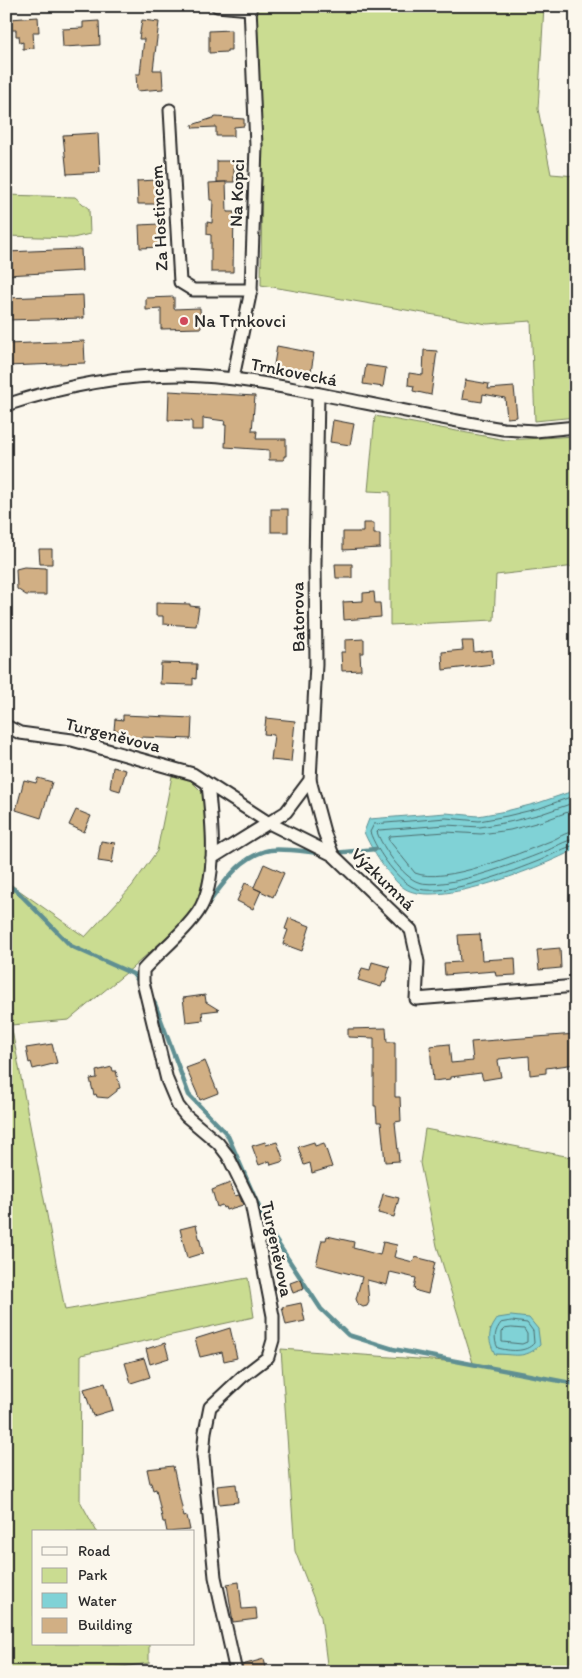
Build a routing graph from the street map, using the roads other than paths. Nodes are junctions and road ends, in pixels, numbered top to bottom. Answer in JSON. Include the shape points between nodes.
{"nodes":[{"id":1,"x":217,"y":6,"type":"edge"},
{"id":2,"x":250,"y":8,"type":"edge"},
{"id":3,"x":170,"y":110,"type":"dead end"},
{"id":4,"x":251,"y":290,"type":"junction"},
{"id":5,"x":233,"y":378,"type":"junction"},
{"id":6,"x":318,"y":394,"type":"junction"},
{"id":7,"x":6,"y":404,"type":"edge"},
{"id":8,"x":576,"y":427,"type":"edge"},
{"id":9,"x":6,"y":726,"type":"edge"},
{"id":10,"x":310,"y":780,"type":"junction"},
{"id":11,"x":208,"y":785,"type":"junction"},
{"id":12,"x":269,"y":823,"type":"junction"},
{"id":13,"x":333,"y":855,"type":"junction"},
{"id":14,"x":212,"y":858,"type":"junction"},
{"id":15,"x":576,"y":986,"type":"edge"},
{"id":16,"x":236,"y":1672,"type":"edge"}],
"edges":[{"from":1,"to":2,"type":"street"},
{"from":2,"to":4,"type":"street","name":"Na Kopci","via":[[256,146]]},
{"from":3,"to":4,"type":"street","name":"Za Hostincem","via":[[180,282],[193,290]]},
{"from":4,"to":5,"type":"street","name":"Na Kopci"},
{"from":5,"to":6,"type":"street","name":"Trnkovecká"},
{"from":5,"to":7,"type":"street","name":"Trnkovecká","via":[[180,375],[106,380]]},
{"from":6,"to":8,"type":"street","name":"Trnkovecká","via":[[503,429],[535,431]]},
{"from":6,"to":10,"type":"street","name":"Batorova","via":[[316,664]]},
{"from":9,"to":11,"type":"street","name":"Turgeněvova","via":[[20,733],[72,740],[193,774]]},
{"from":10,"to":12,"type":"street","via":[[286,812]]},
{"from":10,"to":13,"type":"street","name":"Batorova"},
{"from":11,"to":12,"type":"street","name":"Výzkumná"},
{"from":11,"to":14,"type":"street","name":"Turgeněvova"},
{"from":12,"to":13,"type":"street","name":"Výzkumná"},
{"from":12,"to":14,"type":"street"},
{"from":13,"to":15,"type":"street","name":"Výzkumná","via":[[411,930],[418,962],[416,999]]},
{"from":14,"to":16,"type":"street","name":"Turgeněvova","via":[[203,903],[177,937],[143,970],[143,982],[167,1080],[178,1106],[228,1156],[251,1203],[273,1316],[273,1340],[268,1358],[242,1377],[210,1408],[205,1432],[203,1456],[215,1577]]}]}
